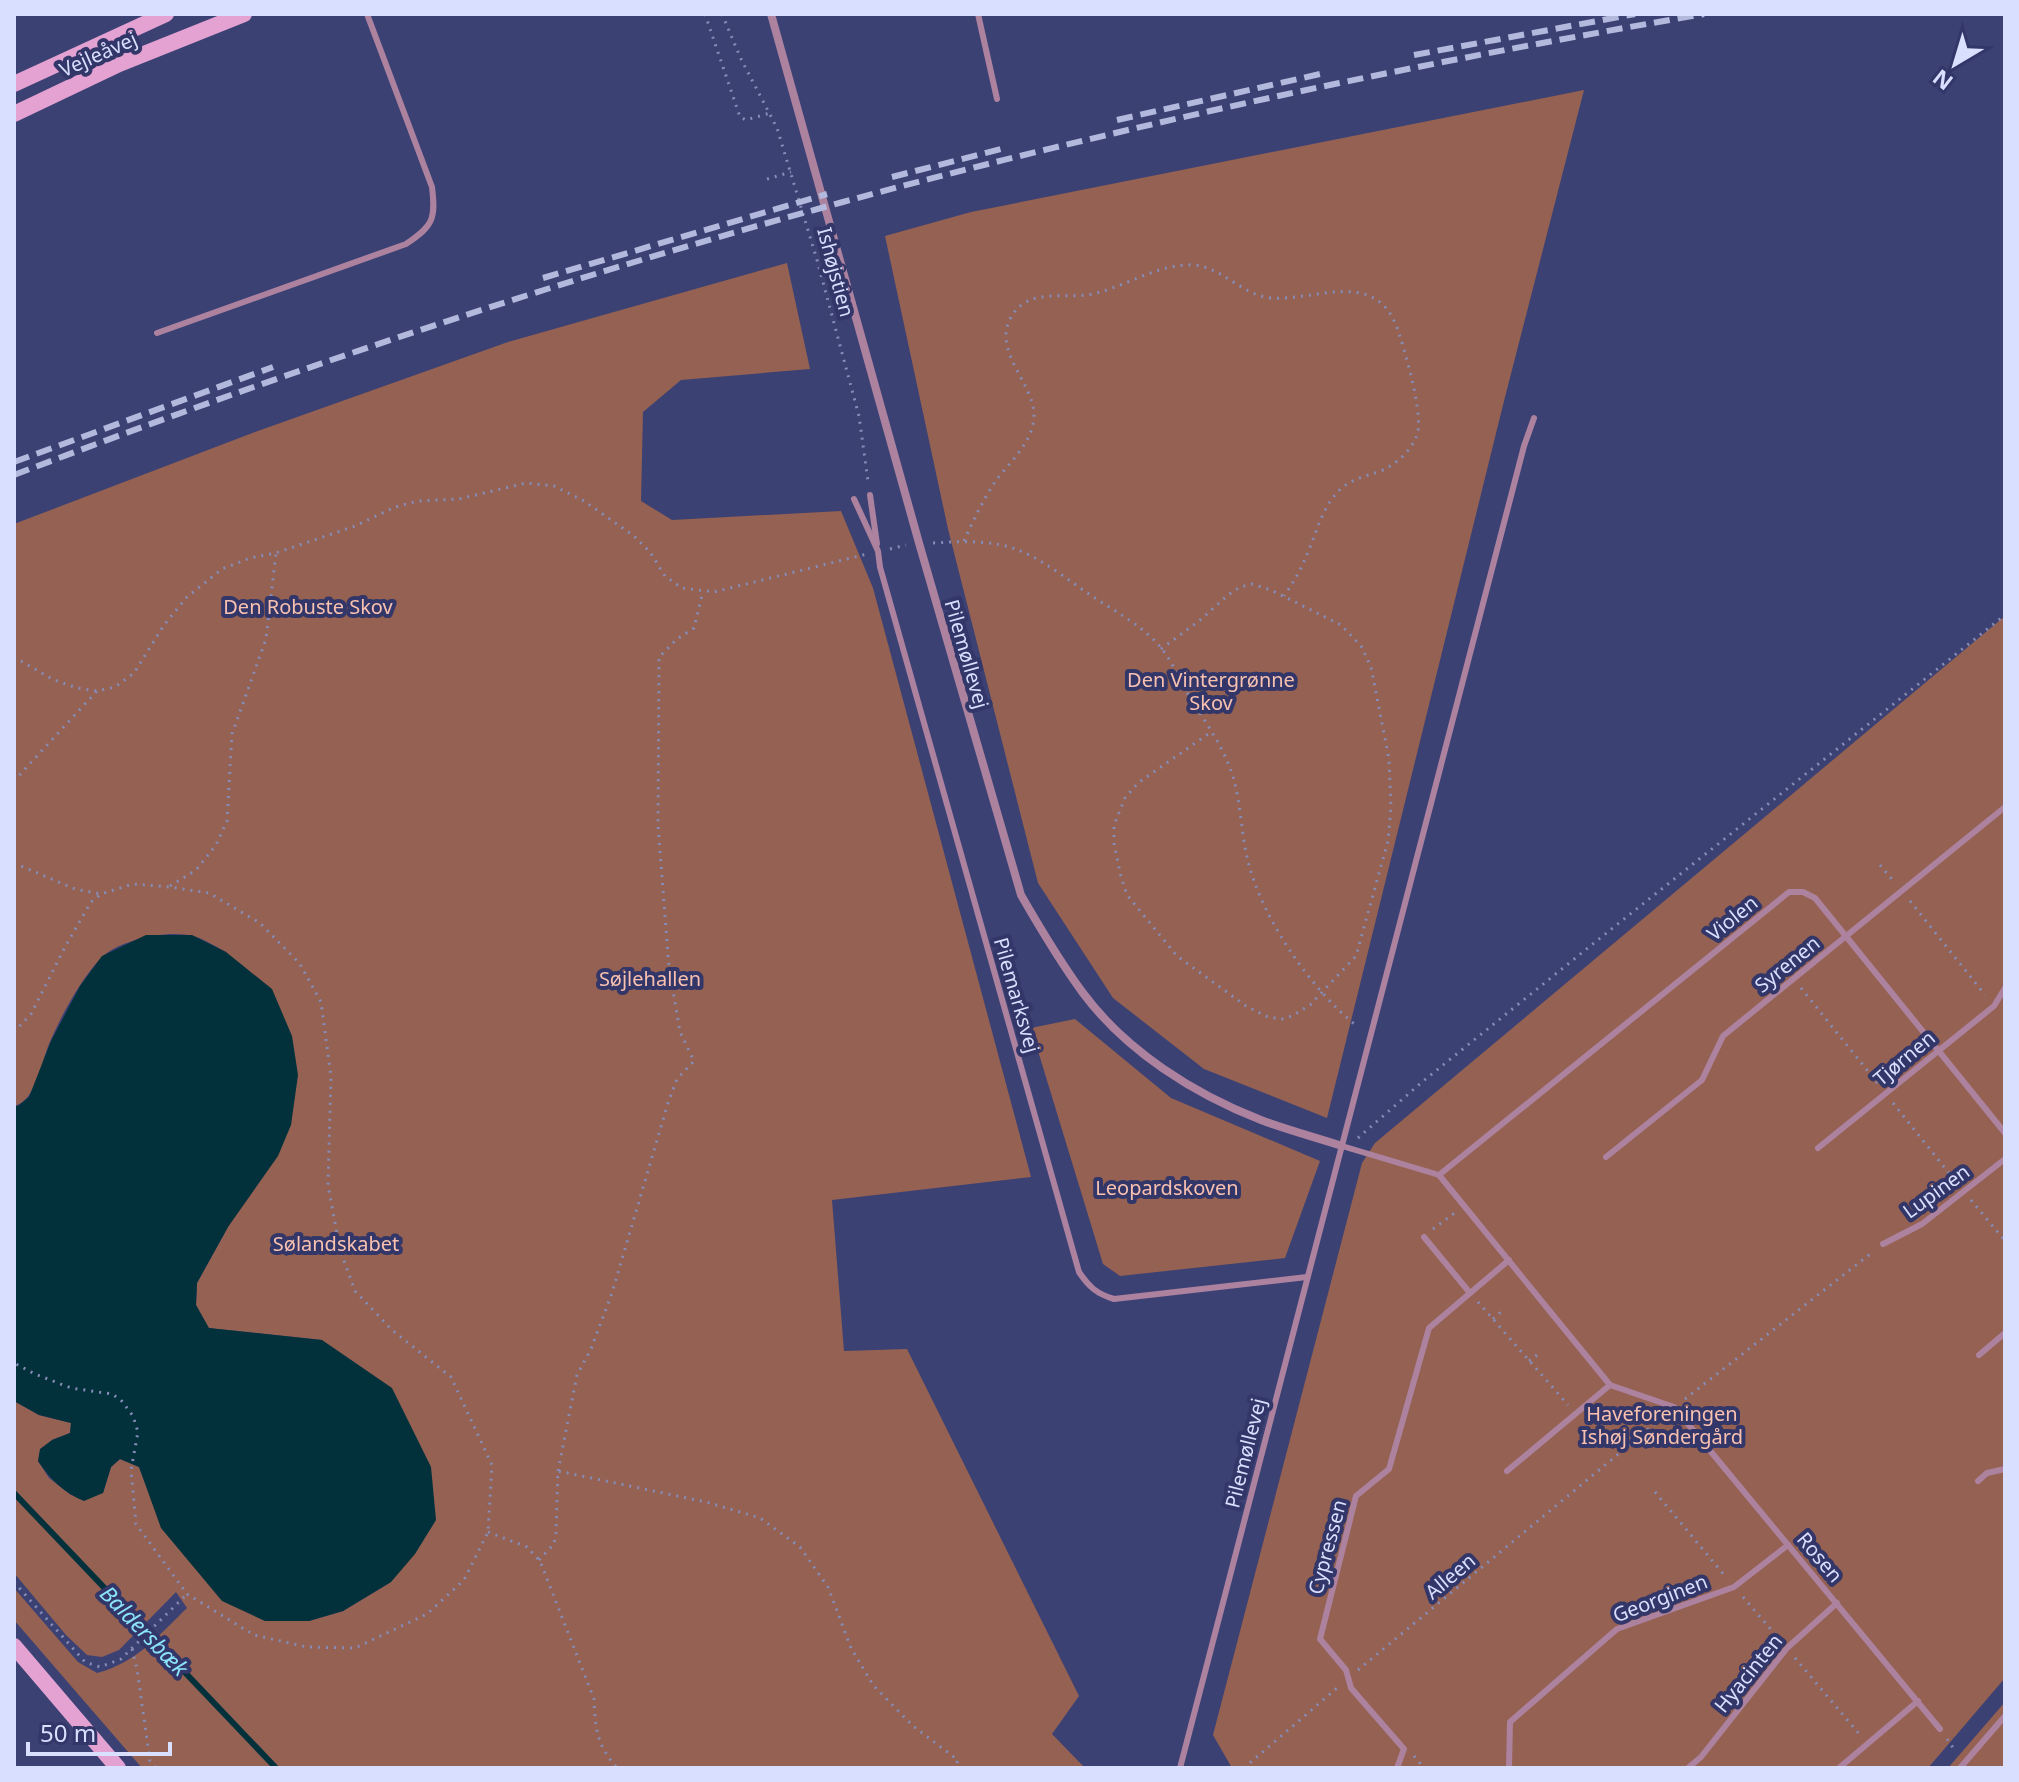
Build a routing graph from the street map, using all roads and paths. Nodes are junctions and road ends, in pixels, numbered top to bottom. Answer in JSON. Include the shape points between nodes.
{"nodes":[{"id":1,"x":166,"y":14,"type":"edge"},
{"id":2,"x":244,"y":14,"type":"edge"},
{"id":3,"x":367,"y":14,"type":"edge"},
{"id":4,"x":705,"y":14,"type":"edge"},
{"id":5,"x":722,"y":14,"type":"edge"},
{"id":6,"x":771,"y":14,"type":"edge"},
{"id":7,"x":978,"y":14,"type":"edge"},
{"id":8,"x":14,"y":84,"type":"edge"},
{"id":9,"x":997,"y":99,"type":"dead end"},
{"id":10,"x":770,"y":113,"type":"junction"},
{"id":11,"x":14,"y":114,"type":"edge"},
{"id":12,"x":791,"y":172,"type":"junction"},
{"id":13,"x":767,"y":179,"type":"dead end"},
{"id":14,"x":157,"y":333,"type":"dead end"},
{"id":15,"x":1534,"y":418,"type":"dead end"},
{"id":16,"x":870,"y":495,"type":"joint"},
{"id":17,"x":854,"y":499,"type":"dead end"},
{"id":18,"x":964,"y":541,"type":"junction"},
{"id":19,"x":919,"y":543,"type":"junction"},
{"id":20,"x":878,"y":551,"type":"junction"},
{"id":21,"x":276,"y":553,"type":"junction"},
{"id":22,"x":703,"y":591,"type":"junction"},
{"id":23,"x":1284,"y":596,"type":"junction"},
{"id":24,"x":2005,"y":615,"type":"edge"},
{"id":25,"x":1161,"y":649,"type":"junction"},
{"id":26,"x":14,"y":657,"type":"edge"},
{"id":27,"x":97,"y":691,"type":"junction"},
{"id":28,"x":1211,"y":732,"type":"junction"},
{"id":29,"x":14,"y":781,"type":"edge"},
{"id":30,"x":2005,"y":807,"type":"edge"},
{"id":31,"x":14,"y":863,"type":"edge"},
{"id":32,"x":1880,"y":865,"type":"dead end"},
{"id":33,"x":170,"y":887,"type":"junction"},
{"id":34,"x":1902,"y":892,"type":"junction"},
{"id":35,"x":101,"y":894,"type":"junction"},
{"id":36,"x":1847,"y":937,"type":"junction"},
{"id":37,"x":1793,"y":979,"type":"junction"},
{"id":38,"x":2005,"y":988,"type":"edge"},
{"id":39,"x":1324,"y":992,"type":"junction"},
{"id":40,"x":1994,"y":1006,"type":"junction"},
{"id":41,"x":14,"y":1032,"type":"edge"},
{"id":42,"x":1371,"y":1036,"type":"junction"},
{"id":43,"x":1939,"y":1050,"type":"junction"},
{"id":44,"x":1886,"y":1094,"type":"junction"},
{"id":45,"x":2005,"y":1133,"type":"edge"},
{"id":46,"x":1342,"y":1146,"type":"junction"},
{"id":47,"x":1818,"y":1148,"type":"dead end"},
{"id":48,"x":1606,"y":1157,"type":"dead end"},
{"id":49,"x":2005,"y":1159,"type":"edge"},
{"id":50,"x":1439,"y":1175,"type":"junction"},
{"id":51,"x":1964,"y":1192,"type":"junction"},
{"id":52,"x":1464,"y":1206,"type":"junction"},
{"id":53,"x":1424,"y":1237,"type":"joint"},
{"id":54,"x":2005,"y":1241,"type":"edge"},
{"id":55,"x":1883,"y":1244,"type":"joint"},
{"id":56,"x":1509,"y":1260,"type":"junction"},
{"id":57,"x":1307,"y":1277,"type":"junction"},
{"id":58,"x":1470,"y":1293,"type":"junction"},
{"id":59,"x":1502,"y":1311,"type":"dead end"},
{"id":60,"x":1493,"y":1319,"type":"junction"},
{"id":61,"x":2005,"y":1333,"type":"edge"},
{"id":62,"x":1537,"y":1355,"type":"dead end"},
{"id":63,"x":1979,"y":1355,"type":"dead end"},
{"id":64,"x":1529,"y":1361,"type":"junction"},
{"id":65,"x":14,"y":1363,"type":"edge"},
{"id":66,"x":1610,"y":1385,"type":"junction"},
{"id":67,"x":1674,"y":1407,"type":"junction"},
{"id":68,"x":1575,"y":1414,"type":"junction"},
{"id":69,"x":2005,"y":1469,"type":"edge"},
{"id":70,"x":558,"y":1471,"type":"junction"},
{"id":71,"x":1507,"y":1471,"type":"dead end"},
{"id":72,"x":1978,"y":1481,"type":"dead end"},
{"id":73,"x":1655,"y":1492,"type":"dead end"},
{"id":74,"x":488,"y":1532,"type":"junction"},
{"id":75,"x":1788,"y":1545,"type":"junction"},
{"id":76,"x":539,"y":1560,"type":"junction"},
{"id":77,"x":14,"y":1582,"type":"edge"},
{"id":78,"x":1734,"y":1587,"type":"junction"},
{"id":79,"x":187,"y":1594,"type":"junction"},
{"id":80,"x":1837,"y":1603,"type":"junction"},
{"id":81,"x":14,"y":1646,"type":"edge"},
{"id":82,"x":1787,"y":1648,"type":"junction"},
{"id":83,"x":132,"y":1649,"type":"junction"},
{"id":84,"x":1349,"y":1678,"type":"junction"},
{"id":85,"x":1918,"y":1701,"type":"junction"},
{"id":86,"x":2005,"y":1716,"type":"edge"},
{"id":87,"x":1940,"y":1729,"type":"joint"},
{"id":88,"x":1867,"y":1744,"type":"junction"},
{"id":89,"x":1962,"y":1766,"type":"edge"},
{"id":90,"x":118,"y":1768,"type":"edge"},
{"id":91,"x":156,"y":1768,"type":"edge"},
{"id":92,"x":617,"y":1768,"type":"edge"},
{"id":93,"x":955,"y":1768,"type":"edge"},
{"id":94,"x":1180,"y":1768,"type":"edge"},
{"id":95,"x":1244,"y":1768,"type":"edge"},
{"id":96,"x":1397,"y":1768,"type":"edge"},
{"id":97,"x":1509,"y":1768,"type":"edge"},
{"id":98,"x":1688,"y":1768,"type":"edge"},
{"id":99,"x":1839,"y":1768,"type":"edge"}],
"edges":[{"from":1,"to":8,"type":"street","name":"Vejleåvej"},
{"from":2,"to":11,"type":"street","name":"Vejleåvej"},
{"from":3,"to":14,"type":"lane","via":[[432,187],[435,213],[426,231],[406,244]]},
{"from":4,"to":10,"type":"path","via":[[740,117]]},
{"from":5,"to":10,"type":"path","name":"Ishøjstien"},
{"from":6,"to":19,"type":"street","name":"Pilemøllevej"},
{"from":7,"to":9,"type":"lane"},
{"from":10,"to":12,"type":"path","name":"Ishøjstien"},
{"from":12,"to":13,"type":"path"},
{"from":12,"to":16,"type":"path","name":"Ishøjstien","via":[[859,416]]},
{"from":15,"to":42,"type":"lane","name":"Pilemøllevej"},
{"from":16,"to":20,"type":"lane"},
{"from":17,"to":20,"type":"lane","name":"Pilemarksvej"},
{"from":18,"to":19,"type":"path"},
{"from":18,"to":23,"type":"path","via":[[994,484],[1032,433],[1030,395],[1008,351],[1006,331],[1025,301],[1094,294],[1171,265],[1198,265],[1271,298],[1351,290],[1379,303],[1396,326],[1418,432],[1398,462],[1356,478],[1337,492]]},
{"from":18,"to":25,"type":"path","via":[[1001,543],[1026,552],[1133,623]]},
{"from":19,"to":20,"type":"path"},
{"from":19,"to":46,"type":"street","name":"Pilemøllevej","via":[[1021,895],[1085,996],[1159,1065],[1204,1094],[1261,1120]]},
{"from":20,"to":22,"type":"path"},
{"from":20,"to":57,"type":"lane","name":"Pilemarksvej","via":[[1079,1272],[1099,1294],[1114,1299]]},
{"from":21,"to":22,"type":"path","via":[[395,507],[526,483],[554,486],[584,501],[634,536],[665,576],[682,588]]},
{"from":21,"to":27,"type":"path","via":[[222,569],[187,597],[134,673],[115,687]]},
{"from":21,"to":33,"type":"path","via":[[266,639],[232,734],[227,821],[196,870]]},
{"from":22,"to":70,"type":"path","via":[[694,628],[659,657],[658,826],[669,967],[680,1032],[694,1061],[677,1079],[668,1103],[612,1293],[577,1375]]},
{"from":23,"to":25,"type":"path","via":[[1252,584],[1240,587]]},
{"from":23,"to":39,"type":"path","via":[[1341,625],[1361,646],[1374,679],[1389,759],[1388,841],[1367,924],[1356,956]]},
{"from":24,"to":46,"type":"path","via":[[1371,1128]]},
{"from":25,"to":28,"type":"path"},
{"from":26,"to":27,"type":"path","via":[[52,679]]},
{"from":27,"to":29,"type":"path"},
{"from":28,"to":39,"type":"path","via":[[1238,791],[1247,856],[1259,894],[1287,947]]},
{"from":28,"to":39,"type":"path","via":[[1125,798],[1114,825],[1114,843],[1127,895],[1177,956],[1268,1017],[1292,1016]]},
{"from":30,"to":34,"type":"lane","name":"Syrenen"},
{"from":31,"to":35,"type":"path","via":[[75,889]]},
{"from":32,"to":34,"type":"path"},
{"from":33,"to":35,"type":"path","via":[[133,884]]},
{"from":33,"to":74,"type":"path","via":[[209,893],[260,923],[300,964],[321,1002],[331,1077],[328,1185],[340,1250],[355,1291],[392,1330],[451,1377],[492,1465]]},
{"from":34,"to":36,"type":"lane","name":"Syrenen"},
{"from":34,"to":40,"type":"path"},
{"from":35,"to":41,"type":"path","via":[[72,934],[31,1014]]},
{"from":36,"to":37,"type":"lane","name":"Syrenen"},
{"from":36,"to":43,"type":"lane","name":"Violen"},
{"from":36,"to":50,"type":"lane","name":"Violen","via":[[1815,898],[1789,892]]},
{"from":37,"to":44,"type":"path"},
{"from":37,"to":48,"type":"lane","name":"Syrenen","via":[[1723,1036],[1702,1080]]},
{"from":38,"to":40,"type":"lane","name":"Tjørnen"},
{"from":39,"to":42,"type":"path"},
{"from":40,"to":43,"type":"lane","name":"Tjørnen"},
{"from":42,"to":46,"type":"lane","name":"Pilemøllevej"},
{"from":43,"to":44,"type":"lane","name":"Tjørnen"},
{"from":43,"to":45,"type":"lane","name":"Violen"},
{"from":44,"to":47,"type":"lane","name":"Tjørnen"},
{"from":44,"to":51,"type":"path"},
{"from":46,"to":50,"type":"lane"},
{"from":46,"to":57,"type":"lane","name":"Pilemøllevej"},
{"from":49,"to":51,"type":"lane","name":"Lupinen"},
{"from":50,"to":52,"type":"lane"},
{"from":51,"to":54,"type":"path"},
{"from":51,"to":55,"type":"lane","name":"Lupinen","via":[[1922,1224]]},
{"from":52,"to":53,"type":"path"},
{"from":52,"to":56,"type":"lane"},
{"from":53,"to":58,"type":"lane"},
{"from":55,"to":67,"type":"path"},
{"from":56,"to":58,"type":"lane","name":"Cypressen"},
{"from":56,"to":66,"type":"lane"},
{"from":57,"to":94,"type":"lane","name":"Pilemøllevej"},
{"from":58,"to":60,"type":"path"},
{"from":58,"to":84,"type":"lane","name":"Cypressen","via":[[1429,1328],[1389,1469],[1356,1496],[1320,1639]]},
{"from":59,"to":60,"type":"path"},
{"from":60,"to":64,"type":"path"},
{"from":61,"to":63,"type":"lane"},
{"from":62,"to":64,"type":"path"},
{"from":64,"to":68,"type":"path"},
{"from":65,"to":79,"type":"path","via":[[71,1388],[112,1394],[133,1416],[138,1432],[131,1470],[136,1524]]},
{"from":66,"to":67,"type":"lane"},
{"from":66,"to":68,"type":"lane"},
{"from":67,"to":75,"type":"lane","name":"Rosen"},
{"from":67,"to":84,"type":"path","name":"Alleen"},
{"from":68,"to":71,"type":"lane"},
{"from":69,"to":72,"type":"lane"},
{"from":70,"to":76,"type":"path","via":[[554,1544]]},
{"from":70,"to":93,"type":"path","via":[[760,1518],[800,1547],[828,1587],[851,1648],[873,1685],[913,1726],[958,1760]]},
{"from":73,"to":78,"type":"path"},
{"from":74,"to":76,"type":"path","via":[[527,1547]]},
{"from":74,"to":79,"type":"path","via":[[464,1580],[427,1614],[355,1648],[307,1647],[254,1635]]},
{"from":75,"to":78,"type":"lane","name":"Georginen"},
{"from":75,"to":80,"type":"lane","name":"Rosen"},
{"from":76,"to":92,"type":"path","via":[[594,1699],[602,1750]]},
{"from":77,"to":83,"type":"path","via":[[85,1662],[100,1667]]},
{"from":78,"to":82,"type":"path"},
{"from":78,"to":97,"type":"lane","name":"Georginen","via":[[1617,1629],[1510,1722]]},
{"from":79,"to":83,"type":"path"},
{"from":80,"to":82,"type":"lane","name":"Hyacinten"},
{"from":80,"to":85,"type":"lane","name":"Rosen"},
{"from":81,"to":90,"type":"street"},
{"from":82,"to":88,"type":"path"},
{"from":82,"to":98,"type":"lane","name":"Hyacinten"},
{"from":83,"to":91,"type":"path","via":[[150,1761]]},
{"from":84,"to":95,"type":"path","name":"Alleen"},
{"from":84,"to":96,"type":"lane","name":"Cypressen","via":[[1351,1688],[1404,1749]]},
{"from":85,"to":87,"type":"lane","name":"Rosen"},
{"from":85,"to":88,"type":"lane"},
{"from":86,"to":89,"type":"lane"},
{"from":87,"to":89,"type":"path"},
{"from":88,"to":99,"type":"lane"}]}
